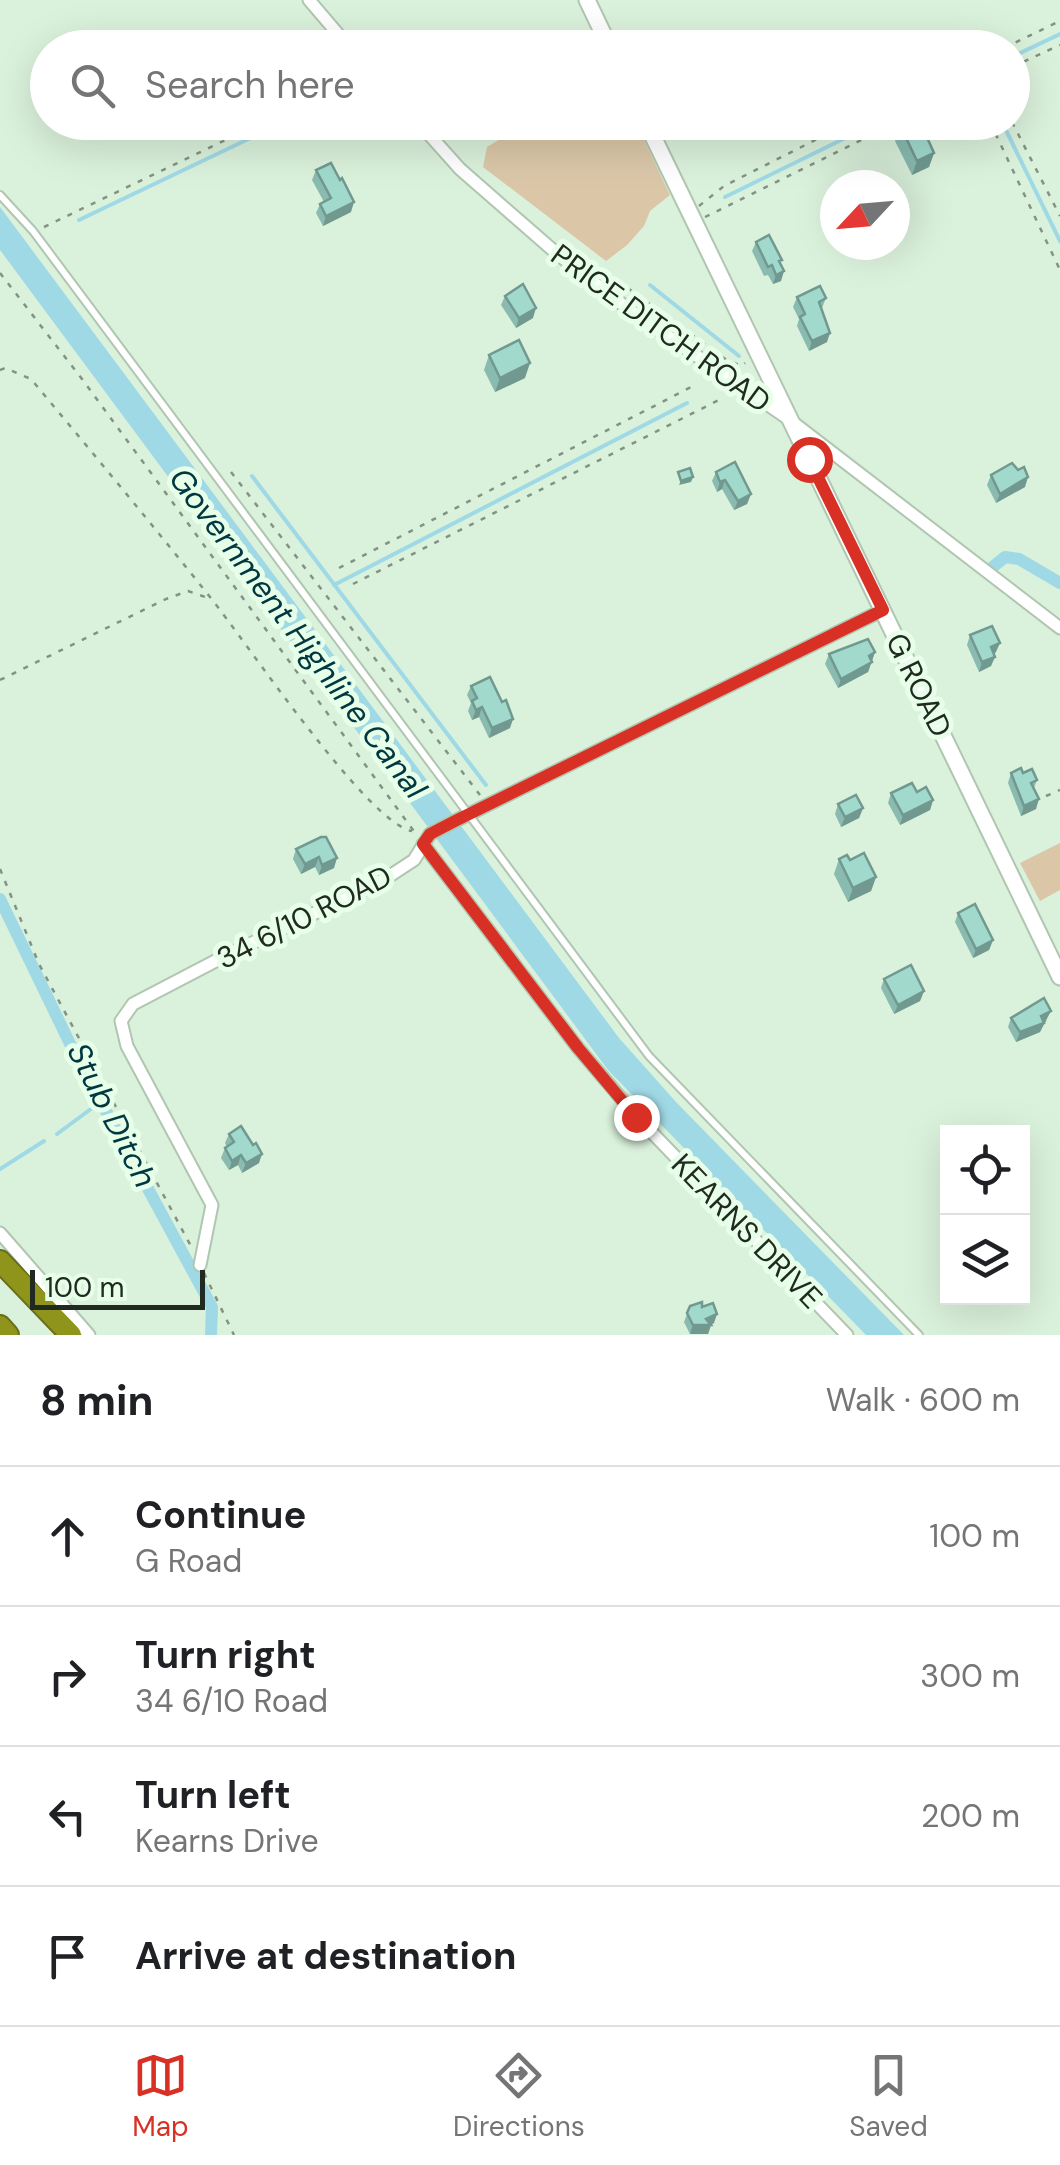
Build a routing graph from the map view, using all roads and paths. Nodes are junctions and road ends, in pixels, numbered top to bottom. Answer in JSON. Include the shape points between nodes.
{"nodes":[{"id":1,"x":310,"y":0,"type":"edge"},
{"id":2,"x":587,"y":0,"type":"edge"},
{"id":3,"x":1060,"y":21,"type":"edge"},
{"id":4,"x":335,"y":30,"type":"edge"},
{"id":5,"x":601,"y":30,"type":"edge"},
{"id":6,"x":1030,"y":35,"type":"edge"},
{"id":7,"x":1060,"y":45,"type":"edge"},
{"id":8,"x":1030,"y":59,"type":"edge"},
{"id":9,"x":227,"y":140,"type":"edge"},
{"id":10,"x":434,"y":140,"type":"edge"},
{"id":11,"x":655,"y":140,"type":"edge"},
{"id":12,"x":815,"y":140,"type":"edge"},
{"id":13,"x":860,"y":140,"type":"edge"},
{"id":14,"x":999,"y":140,"type":"edge"},
{"id":15,"x":1021,"y":140,"type":"edge"},
{"id":16,"x":0,"y":195,"type":"edge"},
{"id":17,"x":1060,"y":216,"type":"edge"},
{"id":18,"x":693,"y":218,"type":"junction"},
{"id":19,"x":33,"y":231,"type":"junction"},
{"id":20,"x":1060,"y":270,"type":"edge"},
{"id":21,"x":0,"y":272,"type":"edge"},
{"id":22,"x":588,"y":278,"type":"junction"},
{"id":23,"x":757,"y":352,"type":"junction"},
{"id":24,"x":0,"y":370,"type":"edge"},
{"id":25,"x":698,"y":384,"type":"dead end"},
{"id":26,"x":719,"y":400,"type":"dead end"},
{"id":27,"x":790,"y":420,"type":"junction"},
{"id":28,"x":231,"y":472,"type":"dead end"},
{"id":29,"x":339,"y":568,"type":"dead end"},
{"id":30,"x":353,"y":584,"type":"dead end"},
{"id":31,"x":212,"y":599,"type":"junction"},
{"id":32,"x":883,"y":610,"type":"junction"},
{"id":33,"x":1060,"y":628,"type":"edge"},
{"id":34,"x":0,"y":680,"type":"edge"},
{"id":35,"x":1060,"y":790,"type":"edge"},
{"id":36,"x":1046,"y":796,"type":"dead end"},
{"id":37,"x":487,"y":804,"type":"junction"},
{"id":38,"x":462,"y":817,"type":"junction"},
{"id":39,"x":414,"y":831,"type":"junction"},
{"id":40,"x":427,"y":839,"type":"junction"},
{"id":41,"x":0,"y":869,"type":"edge"},
{"id":42,"x":1060,"y":976,"type":"edge"},
{"id":43,"x":0,"y":1233,"type":"edge"},
{"id":44,"x":0,"y":1261,"type":"edge"},
{"id":45,"x":200,"y":1265,"type":"junction"},
{"id":46,"x":0,"y":1326,"type":"edge"},
{"id":47,"x":8,"y":1335,"type":"edge"},
{"id":48,"x":71,"y":1335,"type":"edge"},
{"id":49,"x":89,"y":1335,"type":"edge"},
{"id":50,"x":234,"y":1335,"type":"edge"},
{"id":51,"x":847,"y":1335,"type":"edge"},
{"id":52,"x":919,"y":1335,"type":"edge"}],
"edges":[{"from":1,"to":4,"type":"street"},
{"from":2,"to":5,"type":"street"},
{"from":3,"to":6,"type":"path"},
{"from":7,"to":8,"type":"path"},
{"from":9,"to":19,"type":"path"},
{"from":10,"to":22,"type":"street","name":"PRICE DITCH ROAD"},
{"from":11,"to":18,"type":"street","name":"G ROAD"},
{"from":12,"to":18,"type":"path","via":[[724,186]]},
{"from":13,"to":18,"type":"path"},
{"from":14,"to":20,"type":"path"},
{"from":15,"to":17,"type":"path"},
{"from":16,"to":19,"type":"lane"},
{"from":18,"to":23,"type":"street","name":"G ROAD"},
{"from":19,"to":38,"type":"lane"},
{"from":21,"to":39,"type":"path"},
{"from":22,"to":23,"type":"path","via":[[629,289],[728,361],[742,366]]},
{"from":22,"to":27,"type":"street","name":"PRICE DITCH ROAD"},
{"from":23,"to":27,"type":"street","name":"G ROAD"},
{"from":24,"to":31,"type":"path","via":[[31,379]]},
{"from":25,"to":29,"type":"path"},
{"from":26,"to":30,"type":"path"},
{"from":27,"to":32,"type":"street","name":"G ROAD"},
{"from":27,"to":33,"type":"street","name":"PRICE DITCH ROAD"},
{"from":28,"to":37,"type":"path"},
{"from":31,"to":34,"type":"path","via":[[188,591],[166,598]]},
{"from":31,"to":39,"type":"path","via":[[365,796],[402,829]]},
{"from":32,"to":37,"type":"street","name":"34 6/10 ROAD"},
{"from":32,"to":42,"type":"street","name":"G ROAD"},
{"from":35,"to":36,"type":"path"},
{"from":37,"to":38,"type":"street","name":"34 6/10 ROAD"},
{"from":38,"to":40,"type":"street","name":"34 6/10 ROAD"},
{"from":38,"to":52,"type":"lane","via":[[649,1056]]},
{"from":39,"to":40,"type":"path"},
{"from":40,"to":45,"type":"street","name":"34 6/10 ROAD","via":[[414,860],[382,881],[133,1004],[121,1022],[127,1046],[212,1205]]},
{"from":40,"to":51,"type":"street","name":"KEARNS DRIVE","via":[[636,1117]]},
{"from":41,"to":45,"type":"path","via":[[40,964]]},
{"from":43,"to":49,"type":"street"},
{"from":44,"to":48,"type":"highway"},
{"from":45,"to":50,"type":"path"},
{"from":46,"to":47,"type":"highway"}]}
